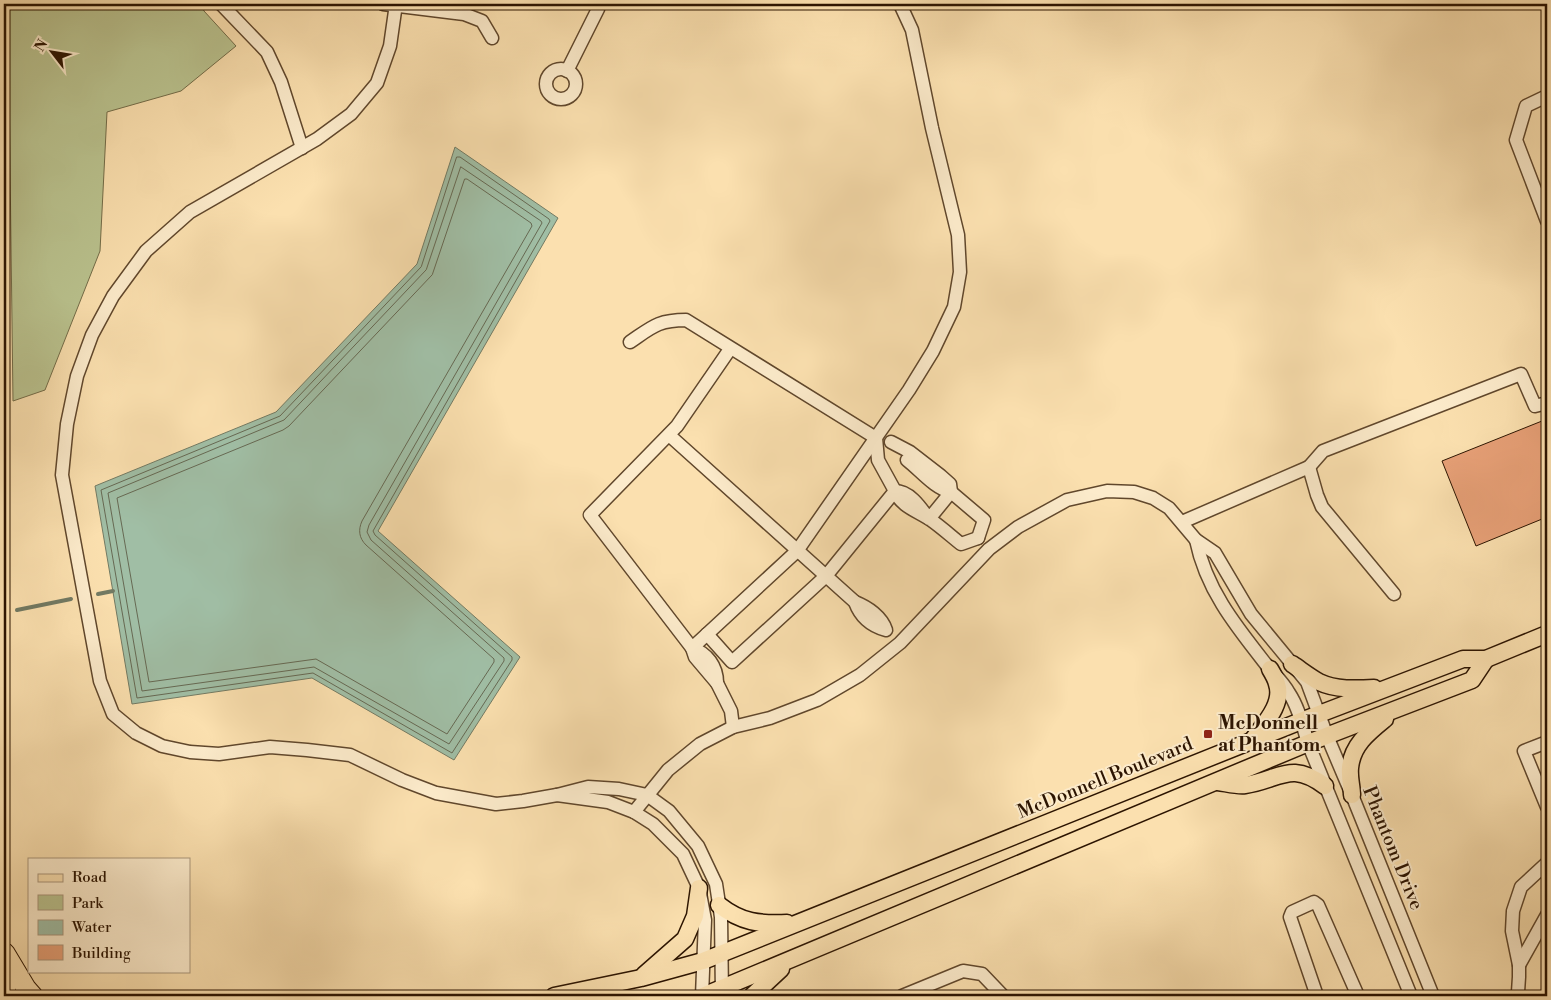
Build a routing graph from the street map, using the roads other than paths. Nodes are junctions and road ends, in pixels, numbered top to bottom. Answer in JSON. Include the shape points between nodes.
{"nodes":[{"id":1,"x":221,"y":4,"type":"edge"},
{"id":2,"x":392,"y":4,"type":"edge"},
{"id":3,"x":599,"y":4,"type":"edge"},
{"id":4,"x":900,"y":4,"type":"edge"},
{"id":5,"x":492,"y":38,"type":"dead end"},
{"id":6,"x":568,"y":70,"type":"dead end"},
{"id":7,"x":1547,"y":96,"type":"edge"},
{"id":8,"x":302,"y":148,"type":"junction"},
{"id":9,"x":1547,"y":221,"type":"edge"},
{"id":10,"x":630,"y":342,"type":"dead end"},
{"id":11,"x":730,"y":349,"type":"junction"},
{"id":12,"x":1547,"y":403,"type":"edge"},
{"id":13,"x":669,"y":435,"type":"junction"},
{"id":14,"x":876,"y":438,"type":"junction"},
{"id":15,"x":1309,"y":468,"type":"junction"},
{"id":16,"x":895,"y":491,"type":"junction"},
{"id":17,"x":951,"y":492,"type":"junction"},
{"id":18,"x":929,"y":519,"type":"junction"},
{"id":19,"x":1182,"y":522,"type":"junction"},
{"id":20,"x":978,"y":538,"type":"junction"},
{"id":21,"x":1196,"y":540,"type":"junction"},
{"id":22,"x":989,"y":549,"type":"junction"},
{"id":23,"x":797,"y":551,"type":"junction"},
{"id":24,"x":826,"y":576,"type":"junction"},
{"id":25,"x":1394,"y":594,"type":"dead end"},
{"id":26,"x":707,"y":634,"type":"junction"},
{"id":27,"x":1547,"y":634,"type":"edge"},
{"id":28,"x":900,"y":643,"type":"junction"},
{"id":29,"x":692,"y":648,"type":"junction"},
{"id":30,"x":1486,"y":659,"type":"junction"},
{"id":31,"x":1292,"y":664,"type":"junction"},
{"id":32,"x":1270,"y":669,"type":"junction"},
{"id":33,"x":1386,"y":688,"type":"junction"},
{"id":34,"x":1396,"y":709,"type":"junction"},
{"id":35,"x":1320,"y":714,"type":"junction"},
{"id":36,"x":1302,"y":721,"type":"junction"},
{"id":37,"x":733,"y":727,"type":"junction"},
{"id":38,"x":1327,"y":736,"type":"junction"},
{"id":39,"x":1252,"y":741,"type":"junction"},
{"id":40,"x":1547,"y":742,"type":"edge"},
{"id":41,"x":1308,"y":744,"type":"junction"},
{"id":42,"x":1216,"y":782,"type":"junction"},
{"id":43,"x":1543,"y":782,"type":"edge"},
{"id":44,"x":1325,"y":786,"type":"junction"},
{"id":45,"x":557,"y":795,"type":"junction"},
{"id":46,"x":647,"y":795,"type":"junction"},
{"id":47,"x":1352,"y":795,"type":"junction"},
{"id":48,"x":1547,"y":806,"type":"edge"},
{"id":49,"x":634,"y":812,"type":"junction"},
{"id":50,"x":1547,"y":863,"type":"edge"},
{"id":51,"x":699,"y":888,"type":"junction"},
{"id":52,"x":719,"y":905,"type":"junction"},
{"id":53,"x":1547,"y":914,"type":"edge"},
{"id":54,"x":797,"y":923,"type":"junction"},
{"id":55,"x":4,"y":949,"type":"edge"},
{"id":56,"x":720,"y":954,"type":"junction"},
{"id":57,"x":703,"y":961,"type":"junction"},
{"id":58,"x":788,"y":961,"type":"junction"},
{"id":59,"x":1519,"y":965,"type":"junction"},
{"id":60,"x":641,"y":978,"type":"junction"},
{"id":61,"x":722,"y":993,"type":"edge"},
{"id":62,"x":6,"y":996,"type":"edge"},
{"id":63,"x":33,"y":996,"type":"edge"},
{"id":64,"x":554,"y":996,"type":"edge"},
{"id":65,"x":703,"y":996,"type":"edge"},
{"id":66,"x":752,"y":996,"type":"edge"},
{"id":67,"x":902,"y":996,"type":"edge"},
{"id":68,"x":1003,"y":996,"type":"edge"},
{"id":69,"x":1317,"y":996,"type":"edge"},
{"id":70,"x":1358,"y":996,"type":"edge"},
{"id":71,"x":1411,"y":996,"type":"edge"},
{"id":72,"x":1432,"y":996,"type":"edge"},
{"id":73,"x":1516,"y":996,"type":"edge"}],
"edges":[{"from":1,"to":8,"type":"street","via":[[267,52],[281,82]]},
{"from":2,"to":5,"type":"street","via":[[464,14],[482,21]]},
{"from":2,"to":8,"type":"street","via":[[390,46],[377,83],[351,114]]},
{"from":3,"to":6,"type":"street"},
{"from":4,"to":14,"type":"street","via":[[912,30],[958,235],[960,272],[954,307],[933,351]]},
{"from":7,"to":9,"type":"street","via":[[1526,106],[1516,140]]},
{"from":8,"to":45,"type":"street","via":[[190,212],[146,251],[113,296],[92,335],[77,376],[67,424],[62,474],[100,681],[113,714],[136,733],[162,746],[200,753],[218,754],[270,747],[350,755],[436,793],[496,804]]},
{"from":10,"to":11,"type":"street","via":[[652,326],[668,320],[686,320]]},
{"from":11,"to":13,"type":"street"},
{"from":11,"to":14,"type":"street"},
{"from":12,"to":15,"type":"street","via":[[1535,406],[1521,374],[1323,451]]},
{"from":13,"to":23,"type":"street"},
{"from":13,"to":29,"type":"street","via":[[590,515]]},
{"from":14,"to":16,"type":"street","via":[[878,460]]},
{"from":14,"to":17,"type":"street","via":[[891,442],[935,484]]},
{"from":14,"to":23,"type":"street"},
{"from":15,"to":19,"type":"street"},
{"from":15,"to":25,"type":"street","via":[[1322,507]]},
{"from":16,"to":18,"type":"street","via":[[911,509]]},
{"from":16,"to":24,"type":"street"},
{"from":17,"to":18,"type":"street"},
{"from":17,"to":20,"type":"street","via":[[984,520]]},
{"from":18,"to":20,"type":"street","via":[[961,544]]},
{"from":19,"to":21,"type":"street"},
{"from":19,"to":22,"type":"street","via":[[1152,498],[1134,492],[1107,491],[1068,500],[1018,527]]},
{"from":20,"to":22,"type":"street"},
{"from":21,"to":31,"type":"street","name":"Phantom Drive","via":[[1215,553],[1251,614]]},
{"from":21,"to":32,"type":"street","name":"Phantom Drive","via":[[1200,561],[1215,594],[1235,626]]},
{"from":22,"to":28,"type":"street"},
{"from":23,"to":24,"type":"street"},
{"from":23,"to":26,"type":"street"},
{"from":24,"to":26,"type":"street","via":[[732,662]]},
{"from":24,"to":28,"type":"street","via":[[855,602],[859,612]]},
{"from":26,"to":29,"type":"street"},
{"from":27,"to":30,"type":"main road"},
{"from":28,"to":37,"type":"street","via":[[860,674],[816,700],[770,718]]},
{"from":29,"to":37,"type":"street","via":[[702,651],[712,664],[731,712]]},
{"from":30,"to":33,"type":"main road","name":"McDonnell Boulevard","via":[[1463,659]]},
{"from":30,"to":34,"type":"main road","via":[[1472,680]]},
{"from":31,"to":33,"type":"main road","via":[[1319,682],[1341,688]]},
{"from":31,"to":35,"type":"street","name":"Phantom Drive","via":[[1307,682]]},
{"from":32,"to":36,"type":"street","name":"Phantom Drive","via":[[1290,694]]},
{"from":32,"to":39,"type":"main road","via":[[1278,685],[1278,697]]},
{"from":33,"to":35,"type":"main road","name":"McDonnell Boulevard"},
{"from":34,"to":38,"type":"main road"},
{"from":34,"to":47,"type":"main road","via":[[1358,744],[1350,768]]},
{"from":35,"to":36,"type":"main road","name":"McDonnell Boulevard"},
{"from":35,"to":38,"type":"street","name":"Phantom Drive"},
{"from":36,"to":39,"type":"main road","name":"McDonnell Boulevard"},
{"from":36,"to":41,"type":"street","name":"Phantom Drive"},
{"from":37,"to":46,"type":"street","via":[[700,744],[668,770]]},
{"from":38,"to":41,"type":"main road"},
{"from":38,"to":47,"type":"street","name":"Phantom Drive"},
{"from":39,"to":54,"type":"main road","name":"McDonnell Boulevard"},
{"from":40,"to":43,"type":"street","via":[[1524,752]]},
{"from":41,"to":42,"type":"main road"},
{"from":41,"to":44,"type":"street","name":"Phantom Drive"},
{"from":42,"to":44,"type":"main road","via":[[1244,785],[1288,772],[1301,773]]},
{"from":42,"to":58,"type":"main road"},
{"from":43,"to":48,"type":"street"},
{"from":44,"to":71,"type":"street","name":"Phantom Drive"},
{"from":45,"to":46,"type":"street","via":[[588,788]]},
{"from":45,"to":49,"type":"street","via":[[608,802]]},
{"from":46,"to":49,"type":"street"},
{"from":46,"to":52,"type":"street","via":[[669,811],[698,846],[716,884]]},
{"from":47,"to":72,"type":"street","name":"Phantom Drive"},
{"from":49,"to":51,"type":"street","via":[[653,824],[683,854]]},
{"from":50,"to":59,"type":"street","via":[[1520,887],[1513,911],[1512,931]]},
{"from":51,"to":57,"type":"street","via":[[705,920]]},
{"from":51,"to":60,"type":"main road","via":[[695,916],[685,939]]},
{"from":52,"to":54,"type":"main road","via":[[745,920],[762,924]]},
{"from":52,"to":56,"type":"street"},
{"from":53,"to":59,"type":"street"},
{"from":54,"to":56,"type":"main road","name":"McDonnell Boulevard"},
{"from":55,"to":62,"type":"highway"},
{"from":55,"to":63,"type":"highway"},
{"from":56,"to":57,"type":"main road","name":"McDonnell Boulevard"},
{"from":56,"to":61,"type":"street"},
{"from":57,"to":60,"type":"main road","name":"McDonnell Boulevard"},
{"from":57,"to":65,"type":"street"},
{"from":58,"to":61,"type":"main road"},
{"from":58,"to":66,"type":"main road"},
{"from":59,"to":73,"type":"street"},
{"from":60,"to":64,"type":"main road","name":"McDonnell Boulevard"},
{"from":61,"to":65,"type":"main road"},
{"from":67,"to":68,"type":"street","via":[[963,971],[982,974]]},
{"from":69,"to":70,"type":"street","via":[[1290,917],[1292,912],[1314,902]]}]}
